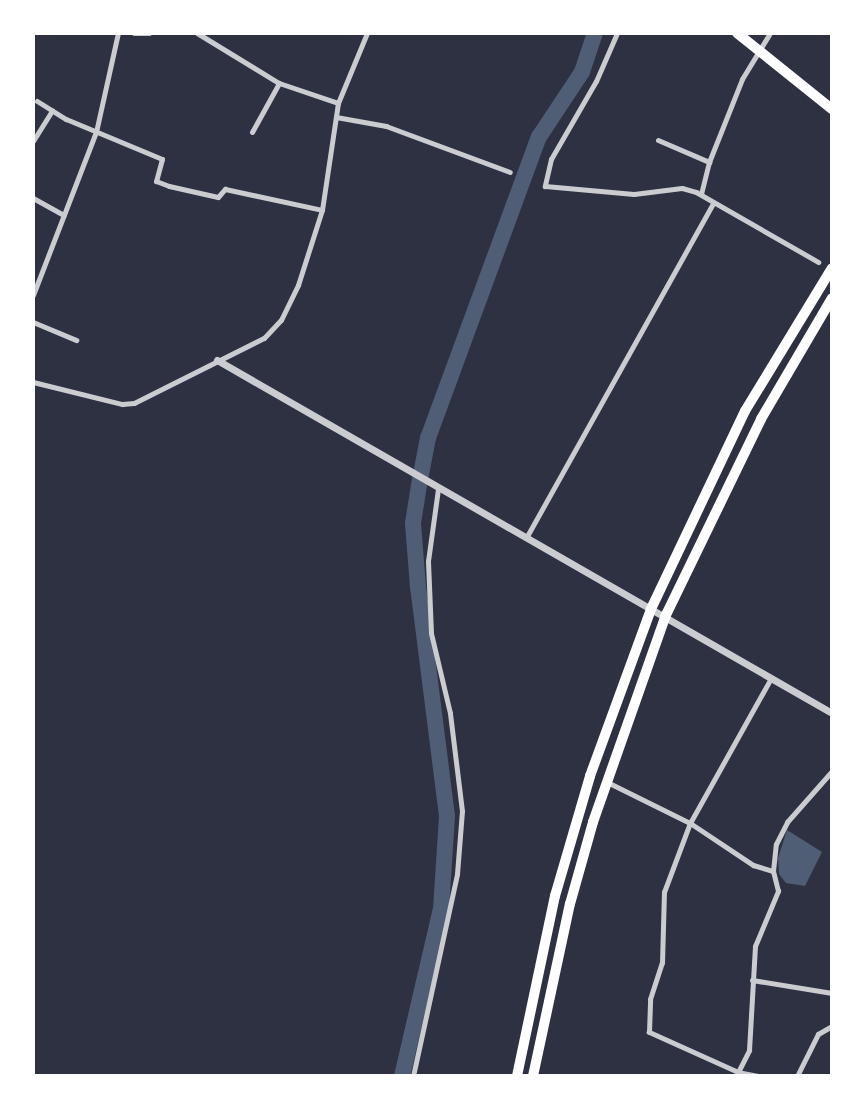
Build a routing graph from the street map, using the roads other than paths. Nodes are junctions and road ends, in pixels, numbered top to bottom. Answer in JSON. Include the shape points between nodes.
{"nodes":[{"id":1,"x":118,"y":33,"type":"edge"},
{"id":2,"x":134,"y":33,"type":"edge"},
{"id":3,"x":149,"y":33,"type":"edge"},
{"id":4,"x":197,"y":33,"type":"edge"},
{"id":5,"x":367,"y":33,"type":"edge"},
{"id":6,"x":617,"y":33,"type":"edge"},
{"id":7,"x":737,"y":33,"type":"edge"},
{"id":8,"x":770,"y":33,"type":"edge"},
{"id":9,"x":758,"y":49,"type":"junction"},
{"id":10,"x":279,"y":83,"type":"junction"},
{"id":11,"x":37,"y":101,"type":"dead end"},
{"id":12,"x":338,"y":103,"type":"junction"},
{"id":13,"x":832,"y":108,"type":"edge"},
{"id":14,"x":52,"y":111,"type":"junction"},
{"id":15,"x":336,"y":117,"type":"junction"},
{"id":16,"x":96,"y":132,"type":"junction"},
{"id":17,"x":252,"y":132,"type":"dead end"},
{"id":18,"x":658,"y":139,"type":"dead end"},
{"id":19,"x":33,"y":141,"type":"edge"},
{"id":20,"x":709,"y":162,"type":"junction"},
{"id":21,"x":510,"y":172,"type":"dead end"},
{"id":22,"x":701,"y":194,"type":"junction"},
{"id":23,"x":33,"y":198,"type":"edge"},
{"id":24,"x":713,"y":203,"type":"junction"},
{"id":25,"x":323,"y":210,"type":"junction"},
{"id":26,"x":64,"y":215,"type":"junction"},
{"id":27,"x":818,"y":262,"type":"dead end"},
{"id":28,"x":832,"y":268,"type":"edge"},
{"id":29,"x":33,"y":295,"type":"edge"},
{"id":30,"x":832,"y":298,"type":"edge"},
{"id":31,"x":33,"y":322,"type":"edge"},
{"id":32,"x":76,"y":340,"type":"dead end"},
{"id":33,"x":217,"y":360,"type":"junction"},
{"id":34,"x":33,"y":382,"type":"edge"},
{"id":35,"x":438,"y":489,"type":"junction"},
{"id":36,"x":526,"y":538,"type":"junction"},
{"id":37,"x":651,"y":609,"type":"junction"},
{"id":38,"x":665,"y":617,"type":"junction"},
{"id":39,"x":771,"y":678,"type":"junction"},
{"id":40,"x":832,"y":713,"type":"edge"},
{"id":41,"x":832,"y":771,"type":"edge"},
{"id":42,"x":605,"y":781,"type":"junction"},
{"id":43,"x":690,"y":823,"type":"junction"},
{"id":44,"x":773,"y":871,"type":"junction"},
{"id":45,"x":752,"y":980,"type":"junction"},
{"id":46,"x":832,"y":993,"type":"edge"},
{"id":47,"x":832,"y":1026,"type":"edge"},
{"id":48,"x":737,"y":1074,"type":"edge"},
{"id":49,"x":413,"y":1076,"type":"edge"},
{"id":50,"x":517,"y":1076,"type":"edge"},
{"id":51,"x":533,"y":1076,"type":"edge"},
{"id":52,"x":758,"y":1076,"type":"edge"},
{"id":53,"x":797,"y":1076,"type":"edge"}],
"edges":[{"from":1,"to":16,"type":"street"},
{"from":2,"to":3,"type":"street"},
{"from":4,"to":10,"type":"street"},
{"from":5,"to":12,"type":"street"},
{"from":6,"to":22,"type":"street","via":[[551,159],[545,186],[634,194],[682,188]]},
{"from":7,"to":9,"type":"highway"},
{"from":8,"to":9,"type":"street"},
{"from":9,"to":13,"type":"highway"},
{"from":9,"to":20,"type":"street"},
{"from":10,"to":12,"type":"street"},
{"from":10,"to":17,"type":"street"},
{"from":11,"to":14,"type":"street"},
{"from":12,"to":15,"type":"street"},
{"from":14,"to":16,"type":"street"},
{"from":14,"to":19,"type":"street"},
{"from":15,"to":21,"type":"street","via":[[386,126]]},
{"from":15,"to":25,"type":"street"},
{"from":16,"to":25,"type":"street","via":[[162,159],[156,181],[169,186],[218,197],[225,188]]},
{"from":16,"to":26,"type":"street"},
{"from":18,"to":20,"type":"street"},
{"from":20,"to":22,"type":"street"},
{"from":22,"to":24,"type":"street"},
{"from":23,"to":26,"type":"street"},
{"from":24,"to":27,"type":"street"},
{"from":24,"to":36,"type":"street"},
{"from":25,"to":33,"type":"street","via":[[281,320],[264,338]]},
{"from":26,"to":29,"type":"street"},
{"from":28,"to":37,"type":"highway","via":[[745,411]]},
{"from":30,"to":38,"type":"highway","via":[[761,419]]},
{"from":31,"to":32,"type":"street"},
{"from":33,"to":34,"type":"street","via":[[134,403]]},
{"from":33,"to":35,"type":"street"},
{"from":35,"to":36,"type":"street"},
{"from":35,"to":49,"type":"street","via":[[428,561],[431,633],[450,713],[462,811],[457,874]]},
{"from":36,"to":37,"type":"street"},
{"from":37,"to":38,"type":"street"},
{"from":37,"to":50,"type":"highway","via":[[590,776],[555,896]]},
{"from":38,"to":39,"type":"street"},
{"from":38,"to":42,"type":"highway"},
{"from":39,"to":40,"type":"street"},
{"from":39,"to":43,"type":"street"},
{"from":41,"to":44,"type":"street","via":[[787,822],[776,844]]},
{"from":42,"to":43,"type":"street"},
{"from":42,"to":51,"type":"highway","via":[[570,904]]},
{"from":43,"to":44,"type":"street","via":[[753,865]]},
{"from":43,"to":48,"type":"street","via":[[664,892],[662,963],[650,999],[649,1032]]},
{"from":44,"to":45,"type":"street","via":[[778,891],[755,946]]},
{"from":45,"to":46,"type":"street"},
{"from":45,"to":48,"type":"street","via":[[749,1050]]},
{"from":47,"to":53,"type":"street","via":[[818,1034]]},
{"from":48,"to":52,"type":"street"}]}
